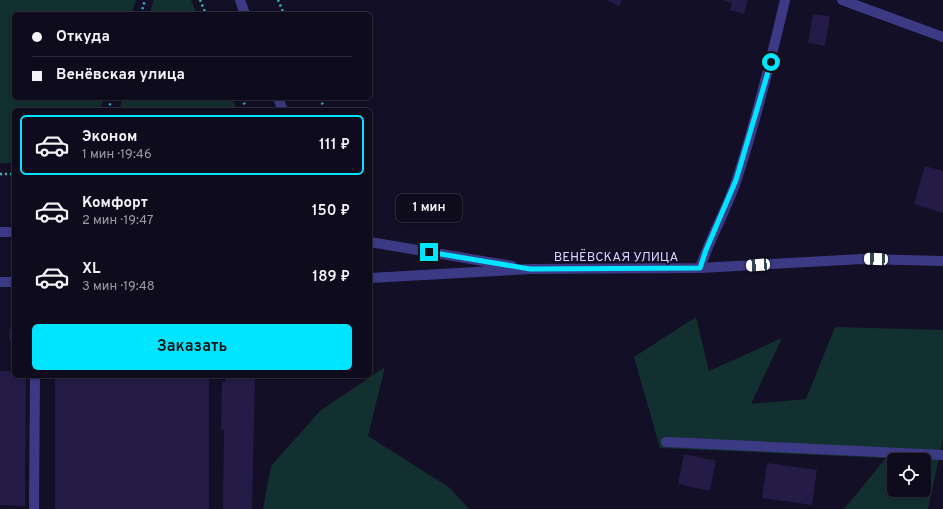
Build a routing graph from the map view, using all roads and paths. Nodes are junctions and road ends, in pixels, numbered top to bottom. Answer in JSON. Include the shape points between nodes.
{"nodes":[{"id":1,"x":145,"y":0,"type":"edge"},
{"id":2,"x":200,"y":0,"type":"edge"},
{"id":3,"x":240,"y":0,"type":"edge"},
{"id":4,"x":278,"y":0,"type":"edge"},
{"id":5,"x":785,"y":0,"type":"edge"},
{"id":6,"x":842,"y":0,"type":"edge"},
{"id":7,"x":142,"y":12,"type":"edge"},
{"id":8,"x":205,"y":12,"type":"edge"},
{"id":9,"x":244,"y":12,"type":"edge"},
{"id":10,"x":283,"y":12,"type":"edge"},
{"id":11,"x":943,"y":37,"type":"edge"},
{"id":12,"x":0,"y":174,"type":"edge"},
{"id":13,"x":12,"y":174,"type":"edge"},
{"id":14,"x":0,"y":232,"type":"edge"},
{"id":15,"x":12,"y":232,"type":"edge"},
{"id":16,"x":372,"y":242,"type":"edge"},
{"id":17,"x":943,"y":261,"type":"edge"},
{"id":18,"x":700,"y":268,"type":"junction"},
{"id":19,"x":530,"y":269,"type":"junction"},
{"id":20,"x":372,"y":278,"type":"edge"},
{"id":21,"x":0,"y":282,"type":"edge"},
{"id":22,"x":12,"y":282,"type":"edge"},
{"id":23,"x":35,"y":378,"type":"edge"},
{"id":24,"x":666,"y":442,"type":"dead end"},
{"id":25,"x":943,"y":455,"type":"edge"},
{"id":26,"x":34,"y":509,"type":"edge"}],
"edges":[{"from":1,"to":7,"type":"path"},
{"from":2,"to":8,"type":"path"},
{"from":3,"to":9,"type":"street"},
{"from":4,"to":10,"type":"path"},
{"from":5,"to":18,"type":"street","via":[[767,77],[736,180]]},
{"from":6,"to":11,"type":"street"},
{"from":12,"to":13,"type":"path"},
{"from":14,"to":15,"type":"street"},
{"from":16,"to":19,"type":"street","name":"ВЕНЁВСКАЯ УЛИЦА"},
{"from":17,"to":18,"type":"street","name":"ВЕНЁВСКАЯ УЛИЦА","via":[[862,258]]},
{"from":18,"to":19,"type":"street","name":"ВЕНЁВСКАЯ УЛИЦА"},
{"from":19,"to":20,"type":"street","name":"ВЕНЁВСКАЯ УЛИЦА"},
{"from":21,"to":22,"type":"street"},
{"from":23,"to":26,"type":"street"},
{"from":24,"to":25,"type":"street"}]}
